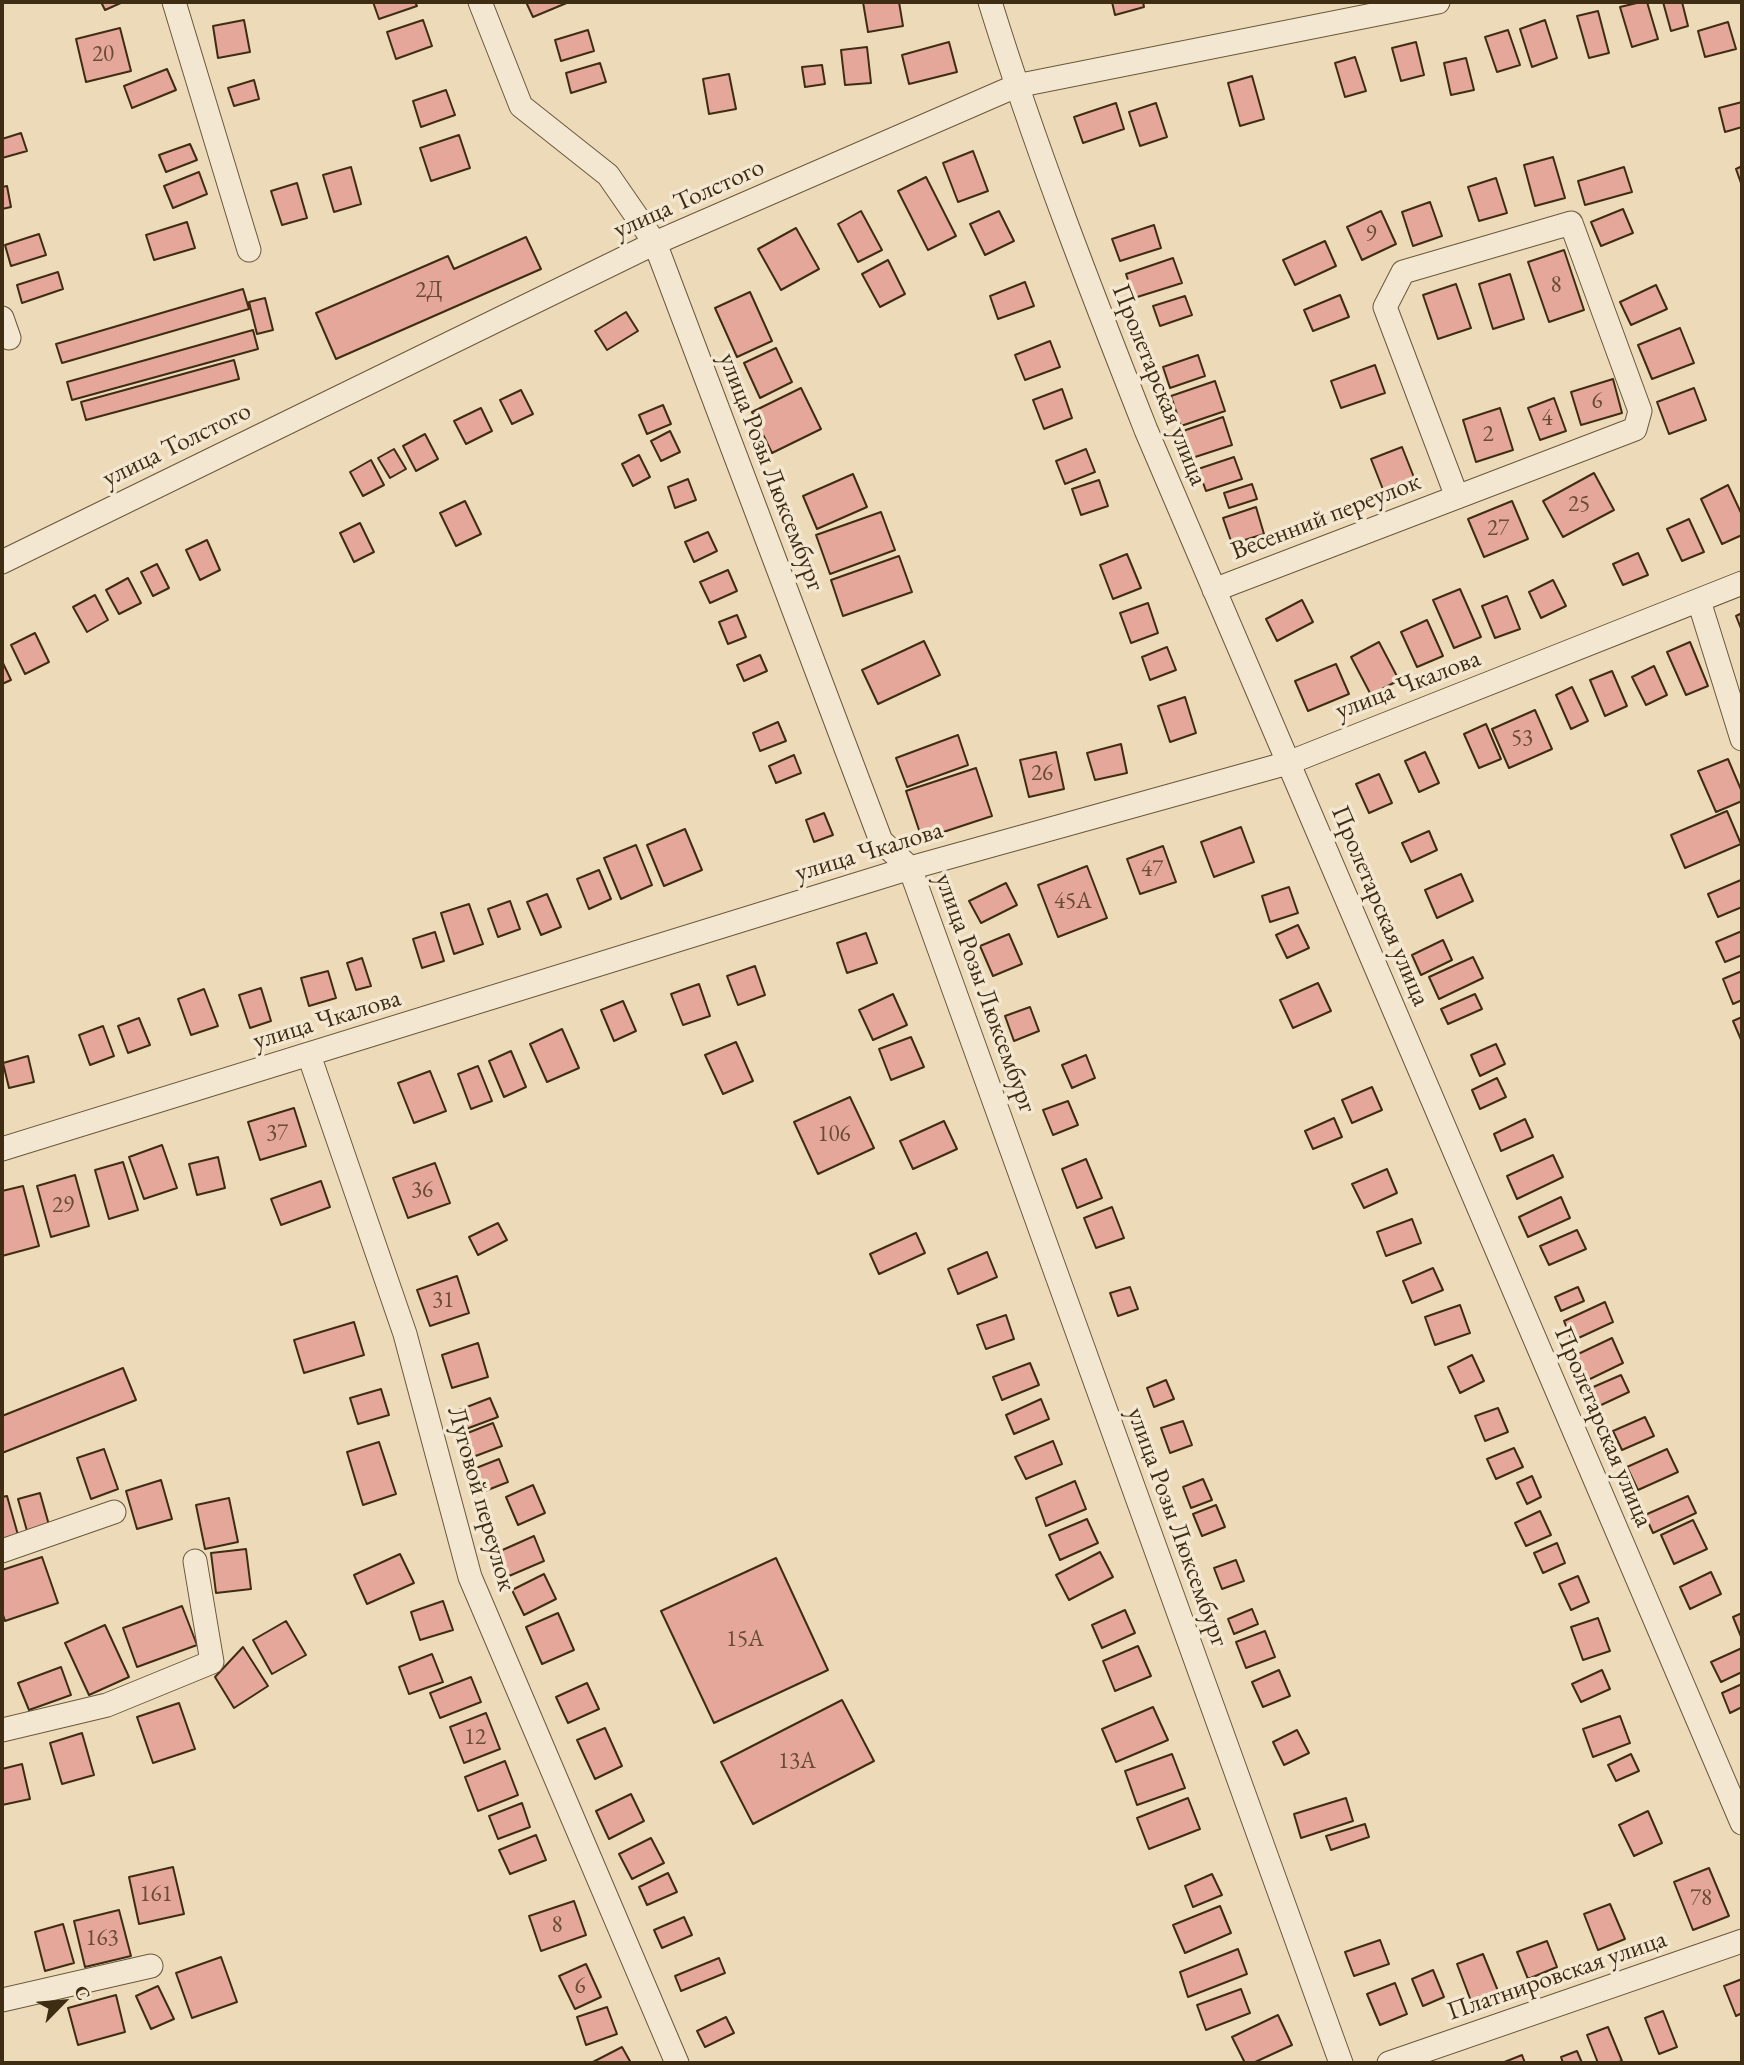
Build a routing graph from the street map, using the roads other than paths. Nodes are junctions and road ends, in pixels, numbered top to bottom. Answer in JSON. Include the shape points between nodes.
{"nodes":[{"id":1,"x":173,"y":2,"type":"edge"},
{"id":2,"x":480,"y":2,"type":"edge"},
{"id":3,"x":990,"y":2,"type":"edge"},
{"id":4,"x":1438,"y":2,"type":"edge"},
{"id":5,"x":1016,"y":86,"type":"junction"},
{"id":6,"x":655,"y":243,"type":"junction"},
{"id":7,"x":249,"y":250,"type":"dead end"},
{"id":8,"x":1457,"y":497,"type":"junction"},
{"id":9,"x":2,"y":562,"type":"edge"},
{"id":10,"x":1742,"y":583,"type":"edge"},
{"id":11,"x":1214,"y":590,"type":"junction"},
{"id":12,"x":1699,"y":601,"type":"junction"},
{"id":13,"x":1742,"y":739,"type":"edge"},
{"id":14,"x":1288,"y":763,"type":"junction"},
{"id":15,"x":910,"y":868,"type":"junction"},
{"id":16,"x":309,"y":1055,"type":"junction"},
{"id":17,"x":2,"y":1149,"type":"edge"},
{"id":18,"x":114,"y":1512,"type":"dead end"},
{"id":19,"x":2,"y":1551,"type":"edge"},
{"id":20,"x":195,"y":1560,"type":"dead end"},
{"id":21,"x":2,"y":1730,"type":"edge"},
{"id":22,"x":1742,"y":1823,"type":"edge"},
{"id":23,"x":1742,"y":1941,"type":"edge"},
{"id":24,"x":151,"y":1966,"type":"dead end"},
{"id":25,"x":2,"y":2000,"type":"edge"},
{"id":26,"x":677,"y":2063,"type":"edge"},
{"id":27,"x":1341,"y":2063,"type":"edge"},
{"id":28,"x":1389,"y":2063,"type":"edge"}],
"edges":[{"from":1,"to":7,"type":"street"},
{"from":2,"to":6,"type":"street","name":"улица Розы Люксембург","via":[[521,106],[608,175]]},
{"from":3,"to":5,"type":"street","name":"Пролетарская улица"},
{"from":4,"to":5,"type":"street","name":"улица Толстого"},
{"from":5,"to":6,"type":"street","name":"улица Толстого"},
{"from":5,"to":11,"type":"street","name":"Пролетарская улица","via":[[1083,271]]},
{"from":6,"to":9,"type":"street","name":"улица Толстого"},
{"from":6,"to":15,"type":"street","name":"улица Розы Люксембург","via":[[881,841]]},
{"from":8,"to":8,"type":"street","name":"Весенний переулок","via":[[1635,429],[1640,411],[1572,223],[1403,272],[1385,307]]},
{"from":8,"to":11,"type":"street","name":"Весенний переулок"},
{"from":10,"to":12,"type":"street","name":"улица Чкалова"},
{"from":11,"to":14,"type":"street","name":"Пролетарская улица"},
{"from":12,"to":13,"type":"street"},
{"from":12,"to":14,"type":"street","name":"улица Чкалова"},
{"from":14,"to":15,"type":"street","name":"улица Чкалова"},
{"from":14,"to":22,"type":"street","name":"Пролетарская улица"},
{"from":15,"to":16,"type":"street","name":"улица Чкалова"},
{"from":15,"to":27,"type":"street","name":"улица Розы Люксембург"},
{"from":16,"to":17,"type":"street","name":"улица Чкалова"},
{"from":16,"to":26,"type":"street","name":"Луговой переулок","via":[[405,1334],[470,1577]]},
{"from":18,"to":19,"type":"street"},
{"from":20,"to":21,"type":"street","via":[[212,1662],[107,1704]]},
{"from":23,"to":28,"type":"street","name":"Платнировская улица"},
{"from":24,"to":25,"type":"street"}]}
